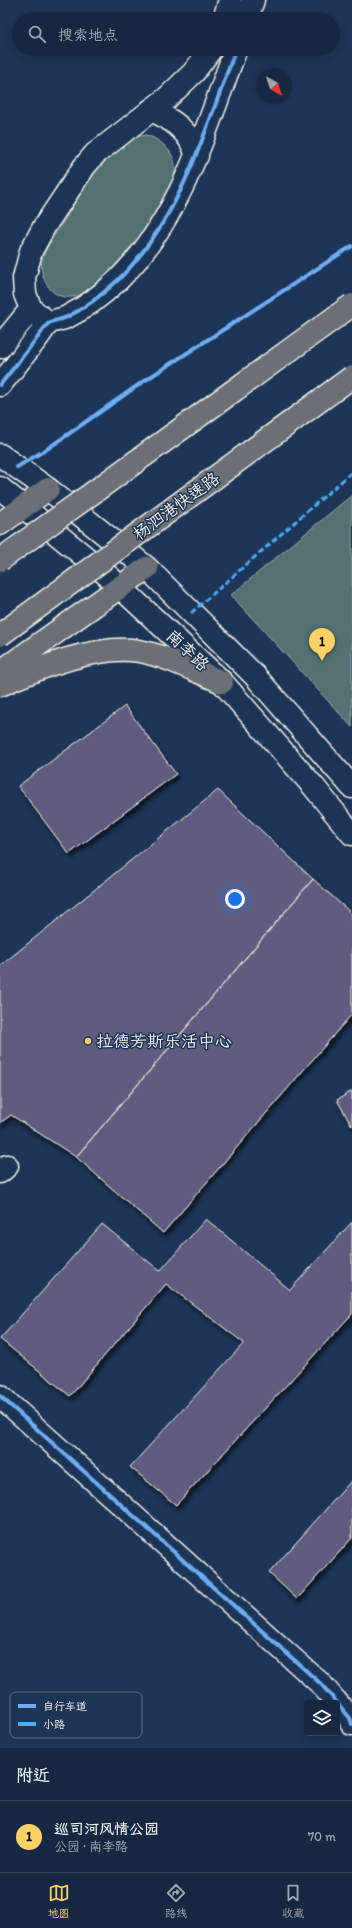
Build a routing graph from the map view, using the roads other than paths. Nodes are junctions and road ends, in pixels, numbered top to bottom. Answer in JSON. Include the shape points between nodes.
{"nodes":[{"id":1,"x":206,"y":56,"type":"edge"},
{"id":2,"x":233,"y":56,"type":"edge"},
{"id":3,"x":151,"y":110,"type":"junction"},
{"id":4,"x":197,"y":156,"type":"junction"},
{"id":5,"x":352,"y":305,"type":"edge"},
{"id":6,"x":31,"y":309,"type":"junction"},
{"id":7,"x":49,"y":323,"type":"junction"},
{"id":8,"x":0,"y":347,"type":"edge"},
{"id":9,"x":352,"y":377,"type":"edge"},
{"id":10,"x":0,"y":385,"type":"edge"},
{"id":11,"x":0,"y":455,"type":"edge"},
{"id":12,"x":0,"y":488,"type":"edge"},
{"id":13,"x":48,"y":488,"type":"junction"},
{"id":14,"x":23,"y":507,"type":"junction"},
{"id":15,"x":0,"y":524,"type":"edge"},
{"id":16,"x":0,"y":560,"type":"edge"},
{"id":17,"x":146,"y":568,"type":"junction"},
{"id":18,"x":120,"y":587,"type":"junction"},
{"id":19,"x":0,"y":635,"type":"edge"},
{"id":20,"x":0,"y":672,"type":"edge"},
{"id":21,"x":222,"y":682,"type":"junction"},
{"id":22,"x":0,"y":685,"type":"edge"},
{"id":23,"x":352,"y":787,"type":"edge"},
{"id":24,"x":352,"y":834,"type":"edge"},
{"id":25,"x":0,"y":1396,"type":"edge"},
{"id":26,"x":352,"y":1724,"type":"edge"}],
"edges":[{"from":1,"to":3,"type":"street","via":[[194,72]]},
{"from":2,"to":4,"type":"street"},
{"from":3,"to":4,"type":"street","via":[[167,117],[183,130],[194,146]]},
{"from":3,"to":6,"type":"street","via":[[95,154],[44,227],[31,251],[24,278],[25,294]]},
{"from":4,"to":7,"type":"street","via":[[181,192],[158,230],[118,280],[65,318]]},
{"from":5,"to":16,"type":"highway","bridge":true},
{"from":6,"to":7,"type":"street"},
{"from":6,"to":8,"type":"street"},
{"from":7,"to":10,"type":"street"},
{"from":9,"to":19,"type":"highway","name":"杨泗港快速路","bridge":true},
{"from":11,"to":13,"type":"street","name":"南李路"},
{"from":12,"to":14,"type":"street","name":"南李路"},
{"from":13,"to":14,"type":"highway"},
{"from":13,"to":17,"type":"street","name":"南李路"},
{"from":14,"to":15,"type":"highway"},
{"from":14,"to":18,"type":"street","name":"南李路"},
{"from":17,"to":18,"type":"highway"},
{"from":17,"to":23,"type":"street","name":"南李路","via":[[255,676]]},
{"from":18,"to":20,"type":"highway"},
{"from":18,"to":21,"type":"street","name":"南李路"},
{"from":21,"to":22,"type":"highway","via":[[139,651],[121,650],[82,656],[24,674]]},
{"from":21,"to":24,"type":"street","name":"南李路"},
{"from":25,"to":26,"type":"street","via":[[321,1684],[350,1718]]}]}
